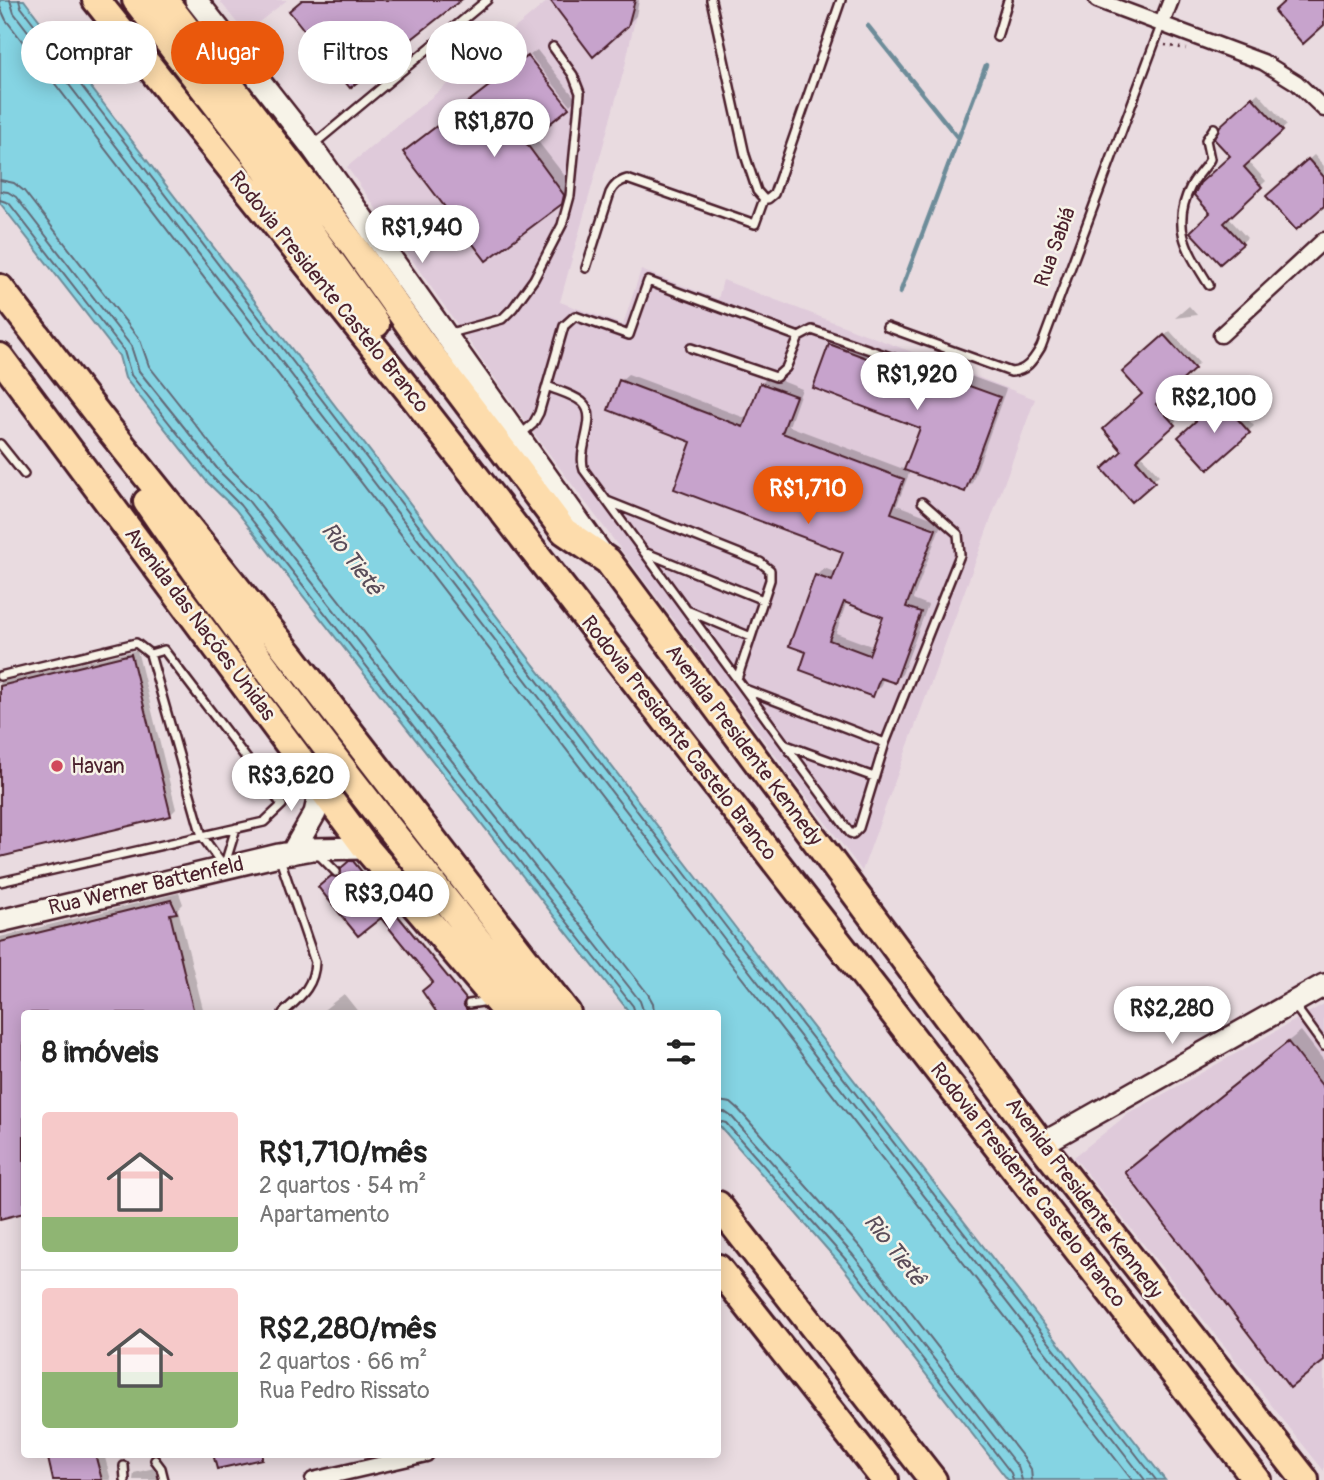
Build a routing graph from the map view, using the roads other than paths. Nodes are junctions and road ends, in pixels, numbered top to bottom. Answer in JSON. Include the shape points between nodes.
{"nodes":[{"id":1,"x":96,"y":0,"type":"edge"},
{"id":2,"x":136,"y":0,"type":"edge"},
{"id":3,"x":164,"y":0,"type":"edge"},
{"id":4,"x":196,"y":0,"type":"edge"},
{"id":5,"x":487,"y":0,"type":"edge"},
{"id":6,"x":712,"y":0,"type":"edge"},
{"id":7,"x":841,"y":0,"type":"edge"},
{"id":8,"x":1008,"y":0,"type":"edge"},
{"id":9,"x":1097,"y":0,"type":"edge"},
{"id":10,"x":1171,"y":0,"type":"edge"},
{"id":11,"x":1162,"y":23,"type":"junction"},
{"id":12,"x":997,"y":37,"type":"dead end"},
{"id":13,"x":553,"y":47,"type":"dead end"},
{"id":14,"x":1324,"y":109,"type":"edge"},
{"id":15,"x":1214,"y":128,"type":"dead end"},
{"id":16,"x":311,"y":146,"type":"junction"},
{"id":17,"x":764,"y":199,"type":"junction"},
{"id":18,"x":1324,"y":240,"type":"edge"},
{"id":19,"x":586,"y":268,"type":"dead end"},
{"id":20,"x":1209,"y":285,"type":"dead end"},
{"id":21,"x":0,"y":288,"type":"edge"},
{"id":22,"x":887,"y":327,"type":"dead end"},
{"id":23,"x":447,"y":334,"type":"junction"},
{"id":24,"x":1221,"y":335,"type":"dead end"},
{"id":25,"x":799,"y":337,"type":"junction"},
{"id":26,"x":691,"y":348,"type":"dead end"},
{"id":27,"x":0,"y":357,"type":"edge"},
{"id":28,"x":896,"y":359,"type":"dead end"},
{"id":29,"x":547,"y":386,"type":"junction"},
{"id":30,"x":409,"y":391,"type":"junction"},
{"id":31,"x":108,"y":429,"type":"junction"},
{"id":32,"x":517,"y":438,"type":"junction"},
{"id":33,"x":0,"y":444,"type":"edge"},
{"id":34,"x":23,"y":474,"type":"dead end"},
{"id":35,"x":607,"y":501,"type":"junction"},
{"id":36,"x":922,"y":502,"type":"dead end"},
{"id":37,"x":644,"y":552,"type":"junction"},
{"id":38,"x":608,"y":561,"type":"junction"},
{"id":39,"x":764,"y":600,"type":"junction"},
{"id":40,"x":688,"y":611,"type":"junction"},
{"id":41,"x":751,"y":637,"type":"junction"},
{"id":42,"x":150,"y":654,"type":"junction"},
{"id":43,"x":0,"y":676,"type":"edge"},
{"id":44,"x":737,"y":679,"type":"junction"},
{"id":45,"x":744,"y":689,"type":"junction"},
{"id":46,"x":885,"y":743,"type":"junction"},
{"id":47,"x":785,"y":745,"type":"junction"},
{"id":48,"x":874,"y":777,"type":"junction"},
{"id":49,"x":321,"y":786,"type":"junction"},
{"id":50,"x":236,"y":828,"type":"junction"},
{"id":51,"x":202,"y":836,"type":"junction"},
{"id":52,"x":366,"y":848,"type":"junction"},
{"id":53,"x":295,"y":852,"type":"junction"},
{"id":54,"x":223,"y":867,"type":"junction"},
{"id":55,"x":336,"y":872,"type":"dead end"},
{"id":56,"x":0,"y":882,"type":"edge"},
{"id":57,"x":0,"y":921,"type":"edge"},
{"id":58,"x":1324,"y":985,"type":"edge"},
{"id":59,"x":1293,"y":1003,"type":"junction"},
{"id":60,"x":490,"y":1004,"type":"edge"},
{"id":61,"x":286,"y":1010,"type":"edge"},
{"id":62,"x":534,"y":1010,"type":"edge"},
{"id":63,"x":566,"y":1010,"type":"edge"},
{"id":64,"x":1324,"y":1046,"type":"edge"},
{"id":65,"x":1042,"y":1144,"type":"junction"},
{"id":66,"x":721,"y":1209,"type":"edge"},
{"id":67,"x":722,"y":1278,"type":"edge"},
{"id":68,"x":409,"y":1458,"type":"edge"},
{"id":69,"x":155,"y":1460,"type":"dead end"},
{"id":70,"x":124,"y":1466,"type":"dead end"},
{"id":71,"x":125,"y":1480,"type":"edge"},
{"id":72,"x":164,"y":1480,"type":"edge"},
{"id":73,"x":313,"y":1480,"type":"edge"},
{"id":74,"x":885,"y":1480,"type":"edge"},
{"id":75,"x":933,"y":1480,"type":"edge"},
{"id":76,"x":1257,"y":1480,"type":"edge"},
{"id":77,"x":1305,"y":1480,"type":"edge"}],
"edges":[{"from":1,"to":30,"type":"highway","name":"Rodovia Presidente Castelo Branco"},
{"from":2,"to":30,"type":"highway","via":[[385,336]]},
{"from":3,"to":38,"type":"highway","via":[[564,531]]},
{"from":4,"to":16,"type":"street","name":"Avenida Presidente Kennedy"},
{"from":5,"to":16,"type":"lane"},
{"from":6,"to":17,"type":"lane","via":[[745,155]]},
{"from":7,"to":17,"type":"lane","via":[[774,194]]},
{"from":8,"to":12,"type":"lane"},
{"from":9,"to":11,"type":"street"},
{"from":10,"to":11,"type":"street","name":"Rua Sabiá"},
{"from":11,"to":14,"type":"street","via":[[1263,62],[1297,83]]},
{"from":11,"to":22,"type":"lane","name":"Rua Sabiá","via":[[1043,341],[1030,364],[1011,372]]},
{"from":13,"to":23,"type":"lane","via":[[580,93],[570,196],[562,225],[534,279],[508,314]]},
{"from":15,"to":20,"type":"lane","via":[[1206,140],[1210,159],[1188,192],[1182,236]]},
{"from":16,"to":23,"type":"street","name":"Avenida Presidente Kennedy"},
{"from":17,"to":19,"type":"lane","via":[[755,224],[627,179],[620,181],[610,193]]},
{"from":18,"to":24,"type":"street"},
{"from":21,"to":31,"type":"highway"},
{"from":23,"to":32,"type":"street","name":"Avenida Presidente Kennedy"},
{"from":25,"to":26,"type":"lane","via":[[786,368],[776,377]]},
{"from":25,"to":28,"type":"lane","via":[[812,330]]},
{"from":25,"to":29,"type":"lane","via":[[648,281],[629,335],[575,316],[568,323]]},
{"from":27,"to":49,"type":"highway","name":"Avenida das Nações Unidas"},
{"from":29,"to":32,"type":"lane","via":[[536,420]]},
{"from":29,"to":35,"type":"lane","via":[[587,408],[590,417],[581,462]]},
{"from":30,"to":76,"type":"highway","name":"Rodovia Presidente Castelo Branco"},
{"from":31,"to":62,"type":"highway","via":[[131,479],[216,603]]},
{"from":31,"to":63,"type":"highway"},
{"from":32,"to":38,"type":"street","name":"Avenida Presidente Kennedy"},
{"from":33,"to":34,"type":"lane"},
{"from":35,"to":37,"type":"lane"},
{"from":35,"to":39,"type":"lane","via":[[760,562],[770,570]]},
{"from":36,"to":46,"type":"lane","via":[[958,534],[960,555]]},
{"from":37,"to":39,"type":"lane"},
{"from":37,"to":40,"type":"lane"},
{"from":38,"to":65,"type":"highway","name":"Avenida Presidente Kennedy"},
{"from":39,"to":41,"type":"lane"},
{"from":40,"to":41,"type":"lane"},
{"from":40,"to":44,"type":"lane"},
{"from":41,"to":44,"type":"lane"},
{"from":42,"to":43,"type":"lane","via":[[135,643]]},
{"from":42,"to":50,"type":"lane","via":[[164,650],[282,805],[264,822]]},
{"from":42,"to":51,"type":"lane"},
{"from":44,"to":45,"type":"lane"},
{"from":45,"to":46,"type":"lane"},
{"from":45,"to":47,"type":"lane"},
{"from":46,"to":48,"type":"lane"},
{"from":47,"to":48,"type":"lane"},
{"from":47,"to":48,"type":"lane","via":[[850,833],[859,828]]},
{"from":49,"to":52,"type":"highway","name":"Avenida das Nações Unidas"},
{"from":49,"to":53,"type":"street"},
{"from":50,"to":51,"type":"lane"},
{"from":50,"to":54,"type":"lane"},
{"from":51,"to":54,"type":"lane"},
{"from":51,"to":56,"type":"lane"},
{"from":52,"to":53,"type":"street","name":"Rua Werner Battenfeld"},
{"from":52,"to":60,"type":"highway","name":"Avenida das Nações Unidas"},
{"from":53,"to":54,"type":"street","name":"Rua Werner Battenfeld"},
{"from":53,"to":55,"type":"lane"},
{"from":53,"to":61,"type":"lane","via":[[315,962],[309,988]]},
{"from":54,"to":57,"type":"street","name":"Rua Werner Battenfeld"},
{"from":58,"to":59,"type":"street"},
{"from":59,"to":64,"type":"lane"},
{"from":59,"to":65,"type":"street"},
{"from":65,"to":77,"type":"highway","name":"Avenida Presidente Kennedy"},
{"from":66,"to":75,"type":"highway"},
{"from":67,"to":74,"type":"highway"},
{"from":68,"to":73,"type":"street"},
{"from":69,"to":72,"type":"lane"},
{"from":70,"to":71,"type":"lane"}]}
